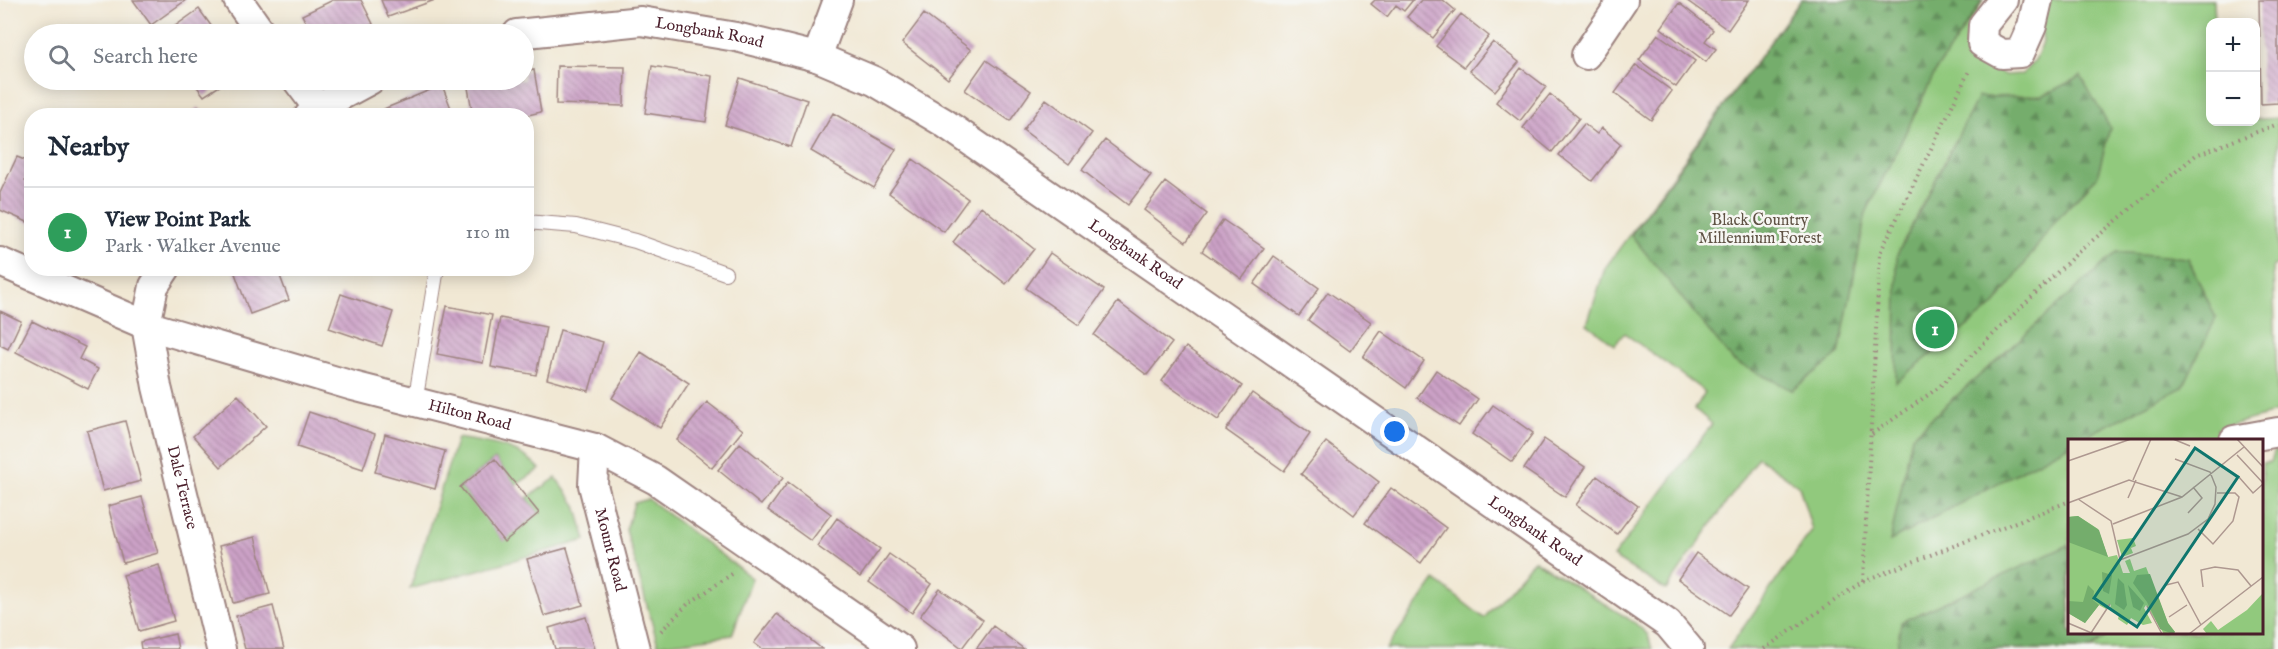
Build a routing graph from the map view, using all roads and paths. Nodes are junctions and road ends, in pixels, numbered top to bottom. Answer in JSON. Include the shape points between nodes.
{"nodes":[{"id":1,"x":238,"y":0,"type":"edge"},
{"id":2,"x":838,"y":0,"type":"edge"},
{"id":3,"x":1623,"y":0,"type":"edge"},
{"id":4,"x":2003,"y":0,"type":"edge"},
{"id":5,"x":2038,"y":0,"type":"edge"},
{"id":6,"x":255,"y":24,"type":"edge"},
{"id":7,"x":534,"y":32,"type":"edge"},
{"id":8,"x":1982,"y":44,"type":"junction"},
{"id":9,"x":1586,"y":55,"type":"dead end"},
{"id":10,"x":817,"y":57,"type":"junction"},
{"id":11,"x":302,"y":90,"type":"edge"},
{"id":12,"x":352,"y":90,"type":"edge"},
{"id":13,"x":312,"y":108,"type":"edge"},
{"id":14,"x":321,"y":108,"type":"edge"},
{"id":15,"x":2278,"y":124,"type":"edge"},
{"id":16,"x":534,"y":222,"type":"edge"},
{"id":17,"x":0,"y":262,"type":"edge"},
{"id":18,"x":24,"y":272,"type":"edge"},
{"id":19,"x":725,"y":273,"type":"dead end"},
{"id":20,"x":32,"y":276,"type":"edge"},
{"id":21,"x":161,"y":276,"type":"edge"},
{"id":22,"x":436,"y":276,"type":"edge"},
{"id":23,"x":146,"y":325,"type":"junction"},
{"id":24,"x":415,"y":403,"type":"junction"},
{"id":25,"x":2278,"y":432,"type":"edge"},
{"id":26,"x":1871,"y":434,"type":"junction"},
{"id":27,"x":2244,"y":439,"type":"edge"},
{"id":28,"x":595,"y":448,"type":"junction"},
{"id":29,"x":2068,"y":502,"type":"edge"},
{"id":30,"x":764,"y":555,"type":"junction"},
{"id":31,"x":1863,"y":581,"type":"junction"},
{"id":32,"x":646,"y":642,"type":"edge"},
{"id":33,"x":222,"y":649,"type":"edge"},
{"id":34,"x":900,"y":649,"type":"edge"},
{"id":35,"x":1689,"y":649,"type":"edge"},
{"id":36,"x":1764,"y":649,"type":"edge"}],
"edges":[{"from":1,"to":6,"type":"street"},
{"from":2,"to":10,"type":"street"},
{"from":3,"to":9,"type":"street"},
{"from":4,"to":8,"type":"street","via":[[1983,26]]},
{"from":5,"to":8,"type":"street","via":[[2020,53],[2002,54]]},
{"from":7,"to":10,"type":"street","name":"Longbank Road","via":[[641,21],[736,37]]},
{"from":8,"to":26,"type":"path","via":[[1880,253]]},
{"from":10,"to":35,"type":"street","name":"Longbank Road","via":[[874,81],[944,122],[1668,624]]},
{"from":11,"to":13,"type":"street"},
{"from":12,"to":14,"type":"street"},
{"from":15,"to":26,"type":"path","via":[[2196,155],[2076,254],[1938,388]]},
{"from":16,"to":19,"type":"lane","via":[[576,225]]},
{"from":17,"to":18,"type":"street","name":"Hilton Road"},
{"from":20,"to":23,"type":"street","name":"Hilton Road"},
{"from":21,"to":23,"type":"street","via":[[154,286]]},
{"from":22,"to":24,"type":"lane"},
{"from":23,"to":24,"type":"street","name":"Hilton Road"},
{"from":23,"to":33,"type":"street","name":"Dale Terrace","via":[[157,387]]},
{"from":24,"to":28,"type":"street","name":"Hilton Road"},
{"from":25,"to":27,"type":"street"},
{"from":26,"to":31,"type":"path"},
{"from":28,"to":30,"type":"street","name":"Hilton Road","via":[[656,480]]},
{"from":28,"to":32,"type":"street","name":"Mount Road","via":[[593,485]]},
{"from":29,"to":31,"type":"path"},
{"from":30,"to":32,"type":"path","via":[[688,604]]},
{"from":30,"to":34,"type":"street","name":"Hilton Road"},
{"from":31,"to":36,"type":"path"}]}
